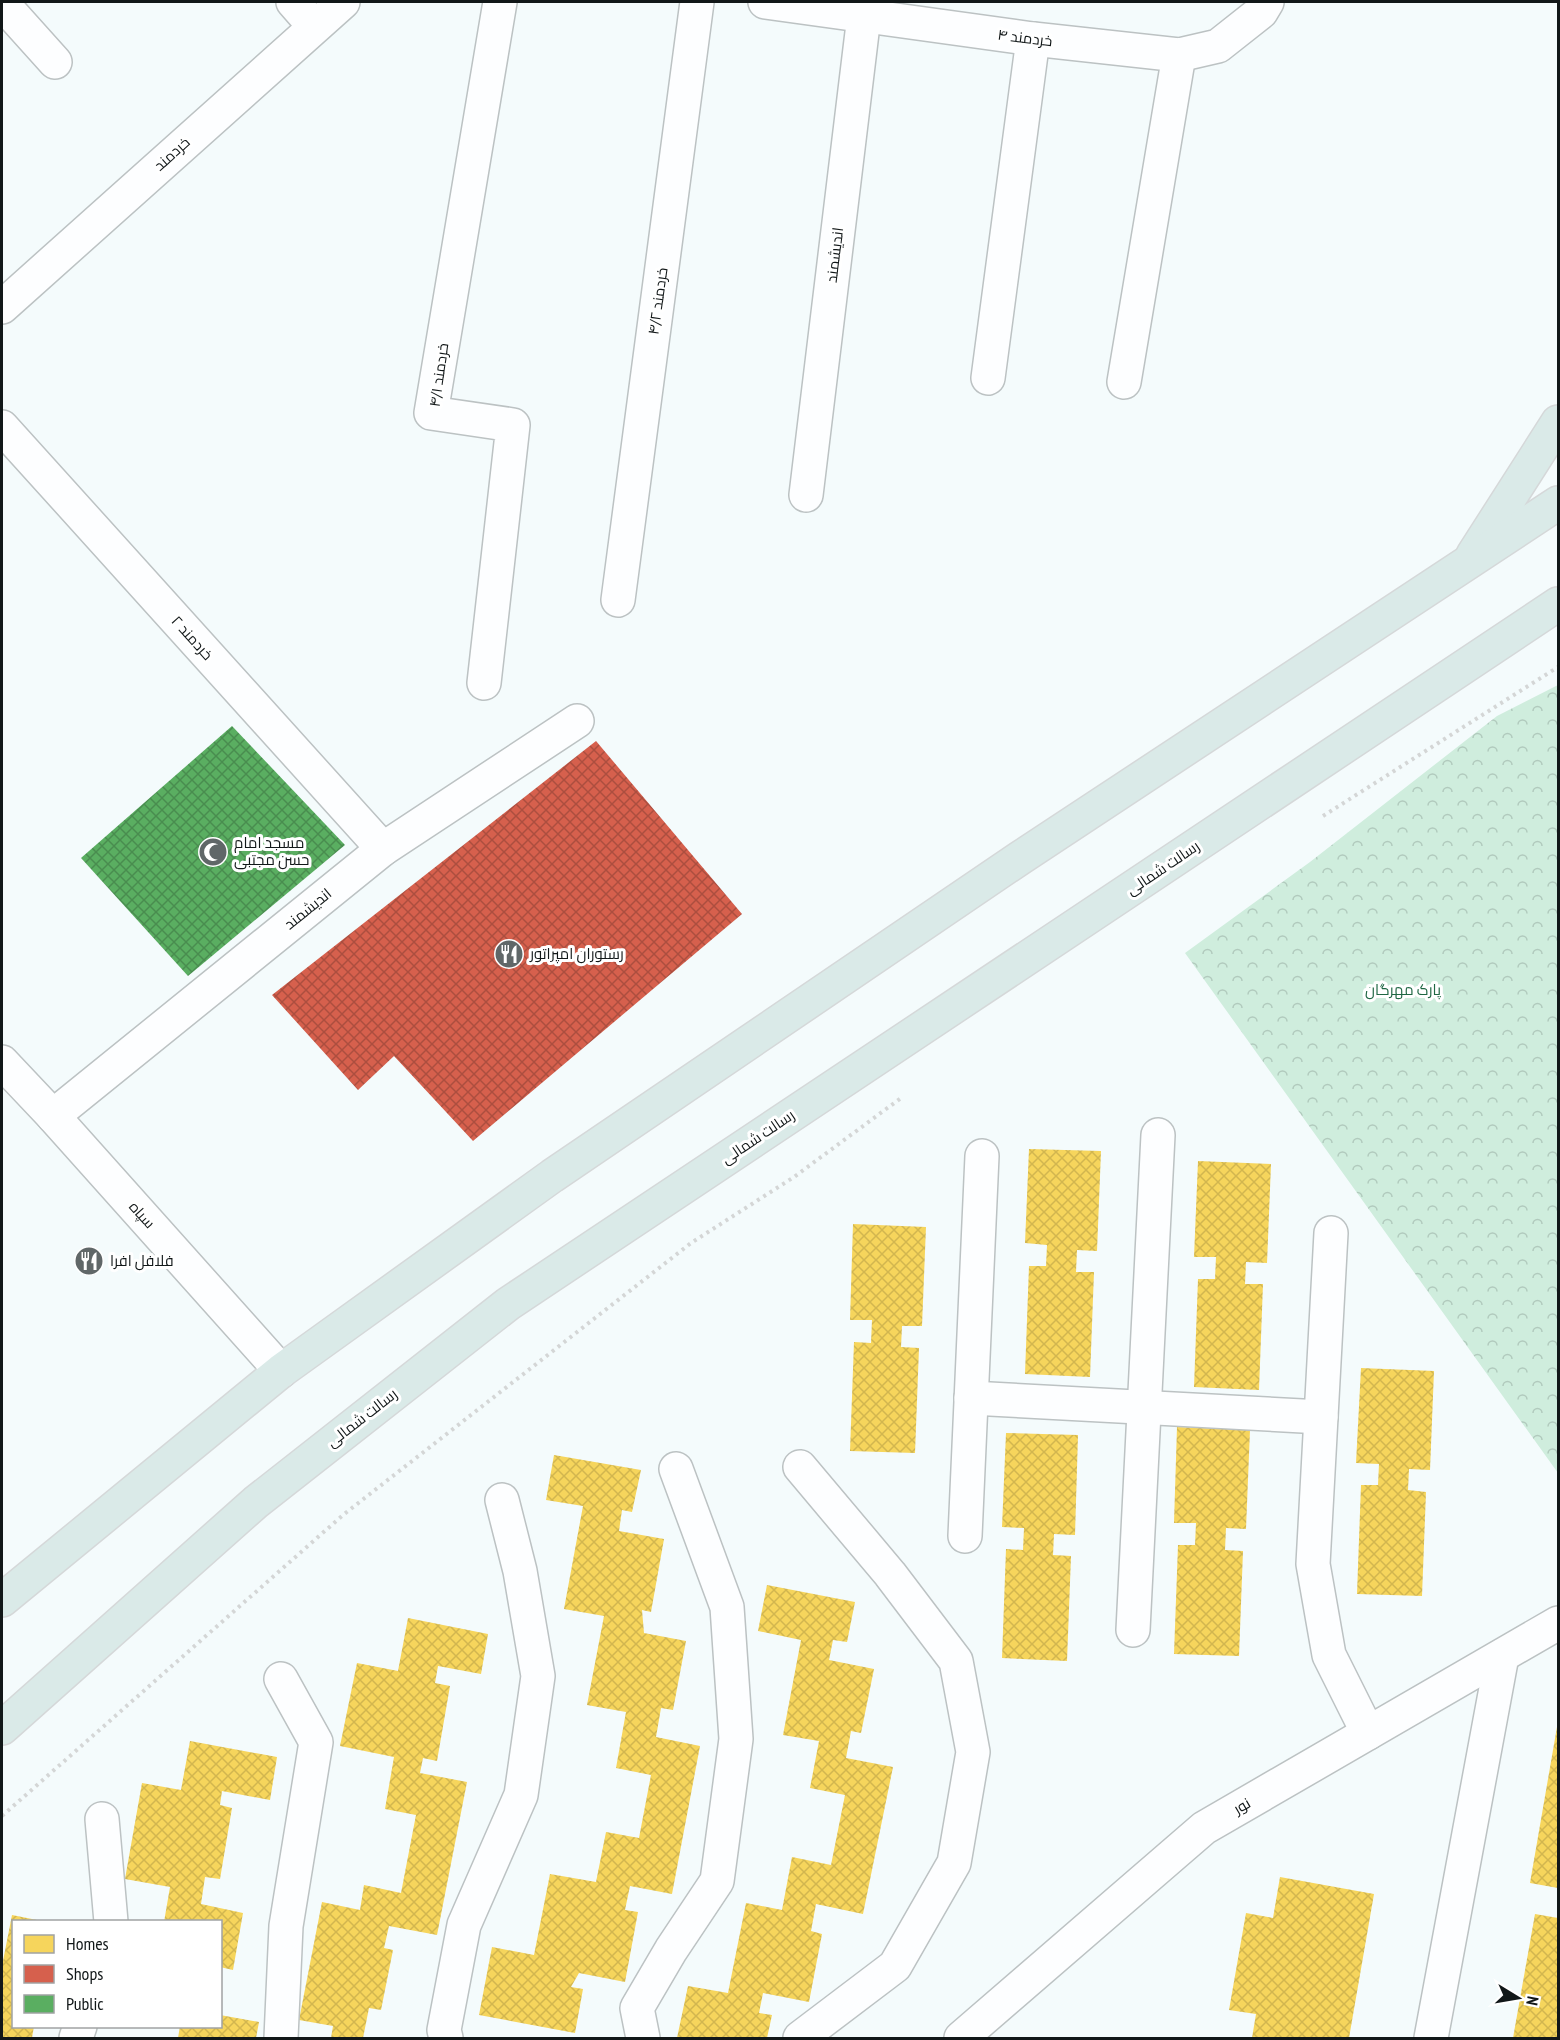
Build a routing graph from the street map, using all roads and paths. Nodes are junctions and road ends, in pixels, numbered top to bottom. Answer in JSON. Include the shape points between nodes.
{"nodes":[{"id":1,"x":293,"y":2,"type":"edge"},
{"id":2,"x":344,"y":2,"type":"edge"},
{"id":3,"x":500,"y":2,"type":"edge"},
{"id":4,"x":697,"y":2,"type":"edge"},
{"id":5,"x":765,"y":2,"type":"edge"},
{"id":6,"x":1267,"y":2,"type":"edge"},
{"id":7,"x":2,"y":3,"type":"edge"},
{"id":8,"x":864,"y":16,"type":"junction"},
{"id":9,"x":314,"y":26,"type":"junction"},
{"id":10,"x":1033,"y":39,"type":"junction"},
{"id":11,"x":1179,"y":55,"type":"junction"},
{"id":12,"x":55,"y":63,"type":"dead end"},
{"id":13,"x":2,"y":307,"type":"edge"},
{"id":14,"x":988,"y":378,"type":"dead end"},
{"id":15,"x":1124,"y":382,"type":"dead end"},
{"id":16,"x":1558,"y":422,"type":"edge"},
{"id":17,"x":2,"y":427,"type":"edge"},
{"id":18,"x":806,"y":495,"type":"dead end"},
{"id":19,"x":1558,"y":503,"type":"edge"},
{"id":20,"x":1467,"y":565,"type":"junction"},
{"id":21,"x":618,"y":600,"type":"dead end"},
{"id":22,"x":1558,"y":604,"type":"edge"},
{"id":23,"x":1558,"y":667,"type":"edge"},
{"id":24,"x":484,"y":682,"type":"dead end"},
{"id":25,"x":577,"y":721,"type":"dead end"},
{"id":26,"x":1322,"y":817,"type":"dead end"},
{"id":27,"x":383,"y":849,"type":"junction"},
{"id":28,"x":2,"y":1062,"type":"edge"},
{"id":29,"x":907,"y":1093,"type":"dead end"},
{"id":30,"x":53,"y":1116,"type":"junction"},
{"id":31,"x":1158,"y":1135,"type":"dead end"},
{"id":32,"x":982,"y":1156,"type":"dead end"},
{"id":33,"x":1331,"y":1233,"type":"dead end"},
{"id":34,"x":281,"y":1371,"type":"junction"},
{"id":35,"x":971,"y":1398,"type":"junction"},
{"id":36,"x":1144,"y":1407,"type":"junction"},
{"id":37,"x":1321,"y":1417,"type":"junction"},
{"id":38,"x":800,"y":1467,"type":"dead end"},
{"id":39,"x":676,"y":1469,"type":"dead end"},
{"id":40,"x":502,"y":1500,"type":"dead end"},
{"id":41,"x":965,"y":1536,"type":"dead end"},
{"id":42,"x":2,"y":1600,"type":"edge"},
{"id":43,"x":1558,"y":1623,"type":"edge"},
{"id":44,"x":1133,"y":1630,"type":"dead end"},
{"id":45,"x":1502,"y":1656,"type":"junction"},
{"id":46,"x":282,"y":1679,"type":"dead end"},
{"id":47,"x":2,"y":1728,"type":"edge"},
{"id":48,"x":1368,"y":1733,"type":"junction"},
{"id":49,"x":2,"y":1816,"type":"edge"},
{"id":50,"x":102,"y":1819,"type":"dead end"},
{"id":51,"x":111,"y":1920,"type":"edge"},
{"id":52,"x":281,"y":2038,"type":"edge"},
{"id":53,"x":446,"y":2038,"type":"edge"},
{"id":54,"x":643,"y":2038,"type":"edge"},
{"id":55,"x":800,"y":2038,"type":"edge"},
{"id":56,"x":961,"y":2038,"type":"edge"},
{"id":57,"x":1431,"y":2038,"type":"edge"}],
"edges":[{"from":1,"to":9,"type":"street"},
{"from":2,"to":9,"type":"street","name":"خردمند"},
{"from":3,"to":24,"type":"street","name":"خردمند ۴/۱","via":[[431,413],[513,425]]},
{"from":4,"to":21,"type":"street","name":"خردمند ۴/۲"},
{"from":5,"to":8,"type":"street","name":"خردمند ۴"},
{"from":6,"to":11,"type":"street","name":"خردمند ۴","via":[[1261,12],[1218,46]]},
{"from":7,"to":12,"type":"street"},
{"from":8,"to":10,"type":"street","name":"خردمند ۴"},
{"from":8,"to":18,"type":"street","name":"اندیشمند"},
{"from":9,"to":13,"type":"street","name":"خردمند"},
{"from":10,"to":11,"type":"street","name":"خردمند ۴"},
{"from":10,"to":14,"type":"street"},
{"from":11,"to":15,"type":"street"},
{"from":16,"to":20,"type":"main road"},
{"from":17,"to":27,"type":"street","name":"خردمند ۲"},
{"from":19,"to":20,"type":"main road"},
{"from":20,"to":34,"type":"main road","via":[[952,904],[552,1176]]},
{"from":22,"to":47,"type":"main road","name":"رسالت شمالی","via":[[508,1304],[256,1502]]},
{"from":23,"to":26,"type":"path"},
{"from":25,"to":27,"type":"street","name":"اندیشمند"},
{"from":27,"to":30,"type":"street","name":"اندیشمند"},
{"from":28,"to":30,"type":"street","name":"سپاه"},
{"from":29,"to":49,"type":"path","via":[[794,1177],[691,1243],[343,1515]]},
{"from":30,"to":34,"type":"street","name":"سپاه"},
{"from":31,"to":36,"type":"street"},
{"from":32,"to":35,"type":"street"},
{"from":33,"to":37,"type":"street"},
{"from":34,"to":42,"type":"main road"},
{"from":35,"to":36,"type":"street"},
{"from":35,"to":41,"type":"street"},
{"from":36,"to":37,"type":"street"},
{"from":36,"to":44,"type":"street"},
{"from":37,"to":48,"type":"street","via":[[1313,1564],[1329,1654]]},
{"from":38,"to":55,"type":"street","via":[[957,1661],[973,1752],[954,1863],[895,1966]]},
{"from":39,"to":54,"type":"street","via":[[726,1607],[736,1739],[717,1881],[638,2008]]},
{"from":40,"to":53,"type":"street","via":[[520,1571],[538,1676],[522,1795],[464,1925],[444,2030]]},
{"from":43,"to":45,"type":"street","name":"نور"},
{"from":45,"to":48,"type":"street","name":"نور"},
{"from":45,"to":57,"type":"street"},
{"from":46,"to":52,"type":"street","via":[[316,1742],[286,1926]]},
{"from":48,"to":56,"type":"street","name":"نور","via":[[1204,1828]]},
{"from":50,"to":51,"type":"street"}]}
